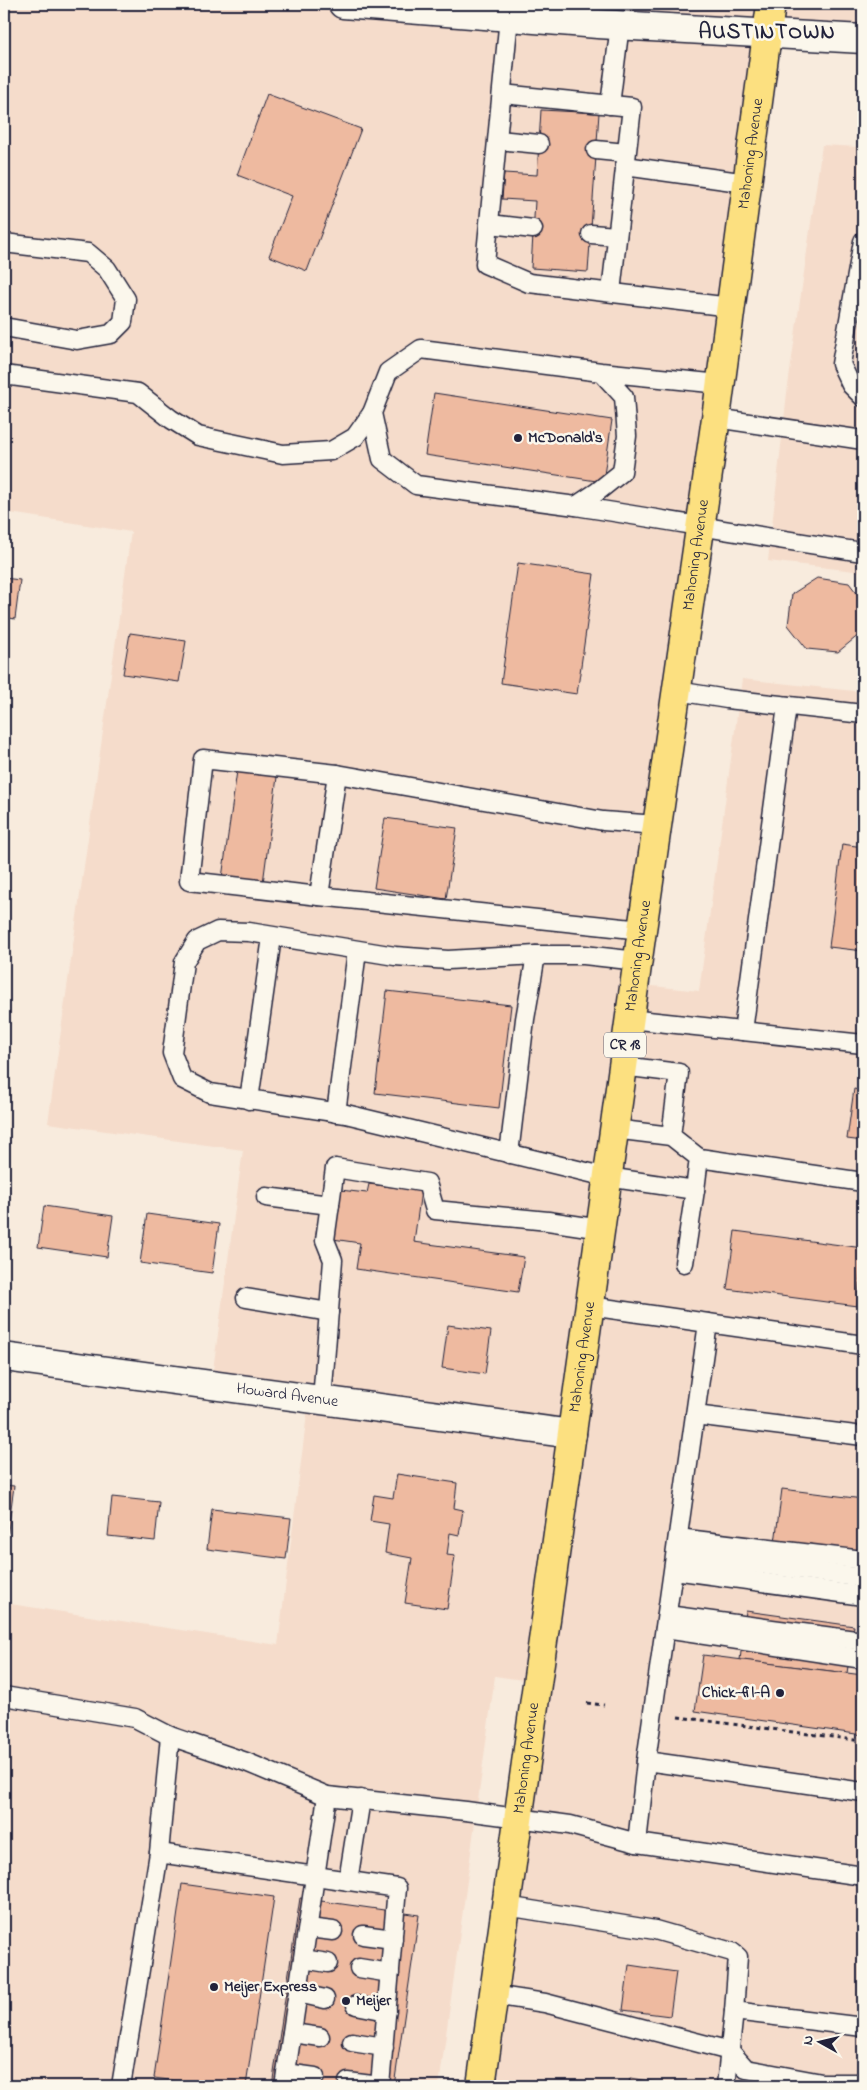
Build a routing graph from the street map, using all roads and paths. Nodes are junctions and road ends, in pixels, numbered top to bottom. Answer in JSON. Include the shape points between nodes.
{"nodes":[{"id":1,"x":359,"y":4,"type":"edge"},
{"id":2,"x":770,"y":4,"type":"edge"},
{"id":3,"x":509,"y":17,"type":"junction"},
{"id":4,"x":620,"y":26,"type":"junction"},
{"id":5,"x":766,"y":34,"type":"junction"},
{"id":6,"x":863,"y":39,"type":"edge"},
{"id":7,"x":502,"y":94,"type":"junction"},
{"id":8,"x":610,"y":105,"type":"junction"},
{"id":9,"x":498,"y":140,"type":"junction"},
{"id":10,"x":539,"y":144,"type":"dead end"},
{"id":11,"x":596,"y":150,"type":"dead end"},
{"id":12,"x":626,"y":159,"type":"junction"},
{"id":13,"x":747,"y":183,"type":"junction"},
{"id":14,"x":490,"y":224,"type":"junction"},
{"id":15,"x":533,"y":229,"type":"dead end"},
{"id":16,"x":590,"y":234,"type":"dead end"},
{"id":17,"x":617,"y":236,"type":"junction"},
{"id":18,"x":863,"y":241,"type":"edge"},
{"id":19,"x":4,"y":243,"type":"edge"},
{"id":20,"x":610,"y":292,"type":"junction"},
{"id":21,"x":731,"y":307,"type":"junction"},
{"id":22,"x":4,"y":327,"type":"edge"},
{"id":23,"x":601,"y":372,"type":"junction"},
{"id":24,"x":4,"y":375,"type":"edge"},
{"id":25,"x":720,"y":384,"type":"junction"},
{"id":26,"x":863,"y":397,"type":"edge"},
{"id":27,"x":372,"y":413,"type":"junction"},
{"id":28,"x":716,"y":418,"type":"junction"},
{"id":29,"x":863,"y":440,"type":"edge"},
{"id":30,"x":576,"y":506,"type":"junction"},
{"id":31,"x":701,"y":525,"type":"junction"},
{"id":32,"x":863,"y":552,"type":"edge"},
{"id":33,"x":677,"y":691,"type":"junction"},
{"id":34,"x":787,"y":706,"type":"junction"},
{"id":35,"x":863,"y":714,"type":"edge"},
{"id":36,"x":337,"y":774,"type":"junction"},
{"id":37,"x":657,"y":826,"type":"junction"},
{"id":38,"x":319,"y":896,"type":"junction"},
{"id":39,"x":642,"y":930,"type":"junction"},
{"id":40,"x":272,"y":937,"type":"junction"},
{"id":41,"x":357,"y":951,"type":"junction"},
{"id":42,"x":536,"y":955,"type":"junction"},
{"id":43,"x":638,"y":961,"type":"junction"},
{"id":44,"x":629,"y":1019,"type":"junction"},
{"id":45,"x":743,"y":1031,"type":"junction"},
{"id":46,"x":863,"y":1044,"type":"edge"},
{"id":47,"x":622,"y":1066,"type":"junction"},
{"id":48,"x":249,"y":1100,"type":"junction"},
{"id":49,"x":336,"y":1113,"type":"junction"},
{"id":50,"x":614,"y":1129,"type":"junction"},
{"id":51,"x":671,"y":1136,"type":"junction"},
{"id":52,"x":509,"y":1154,"type":"junction"},
{"id":53,"x":699,"y":1158,"type":"junction"},
{"id":54,"x":608,"y":1177,"type":"junction"},
{"id":55,"x":863,"y":1182,"type":"edge"},
{"id":56,"x":695,"y":1190,"type":"junction"},
{"id":57,"x":266,"y":1197,"type":"dead end"},
{"id":58,"x":330,"y":1205,"type":"junction"},
{"id":59,"x":601,"y":1229,"type":"junction"},
{"id":60,"x":684,"y":1263,"type":"dead end"},
{"id":61,"x":246,"y":1298,"type":"dead end"},
{"id":62,"x":590,"y":1306,"type":"junction"},
{"id":63,"x":329,"y":1312,"type":"junction"},
{"id":64,"x":708,"y":1323,"type":"junction"},
{"id":65,"x":863,"y":1345,"type":"edge"},
{"id":66,"x":4,"y":1357,"type":"edge"},
{"id":67,"x":322,"y":1400,"type":"junction"},
{"id":68,"x":695,"y":1415,"type":"junction"},
{"id":69,"x":572,"y":1434,"type":"junction"},
{"id":70,"x":863,"y":1436,"type":"edge"},
{"id":71,"x":676,"y":1554,"type":"junction"},
{"id":72,"x":863,"y":1560,"type":"edge"},
{"id":73,"x":863,"y":1578,"type":"edge"},
{"id":74,"x":863,"y":1596,"type":"edge"},
{"id":75,"x":666,"y":1622,"type":"junction"},
{"id":76,"x":863,"y":1641,"type":"edge"},
{"id":77,"x":863,"y":1659,"type":"edge"},
{"id":78,"x":4,"y":1696,"type":"edge"},
{"id":79,"x":587,"y":1703,"type":"dead end"},
{"id":80,"x":604,"y":1705,"type":"dead end"},
{"id":81,"x":672,"y":1716,"type":"dead end"},
{"id":82,"x":170,"y":1736,"type":"junction"},
{"id":83,"x":863,"y":1741,"type":"edge"},
{"id":84,"x":646,"y":1761,"type":"junction"},
{"id":85,"x":863,"y":1792,"type":"edge"},
{"id":86,"x":327,"y":1796,"type":"junction"},
{"id":87,"x":361,"y":1799,"type":"junction"},
{"id":88,"x":518,"y":1819,"type":"junction"},
{"id":89,"x":637,"y":1843,"type":"junction"},
{"id":90,"x":159,"y":1853,"type":"junction"},
{"id":91,"x":316,"y":1876,"type":"junction"},
{"id":92,"x":863,"y":1876,"type":"edge"},
{"id":93,"x":348,"y":1881,"type":"junction"},
{"id":94,"x":506,"y":1906,"type":"junction"},
{"id":95,"x":308,"y":1928,"type":"junction"},
{"id":96,"x":333,"y":1931,"type":"dead end"},
{"id":97,"x":363,"y":1935,"type":"dead end"},
{"id":98,"x":393,"y":1939,"type":"junction"},
{"id":99,"x":303,"y":1959,"type":"junction"},
{"id":100,"x":328,"y":1963,"type":"dead end"},
{"id":101,"x":359,"y":1968,"type":"dead end"},
{"id":102,"x":390,"y":1973,"type":"junction"},
{"id":103,"x":298,"y":1993,"type":"junction"},
{"id":104,"x":494,"y":1995,"type":"junction"},
{"id":105,"x":325,"y":1998,"type":"dead end"},
{"id":106,"x":356,"y":2005,"type":"dead end"},
{"id":107,"x":387,"y":2011,"type":"junction"},
{"id":108,"x":734,"y":2011,"type":"junction"},
{"id":109,"x":863,"y":2026,"type":"edge"},
{"id":110,"x":292,"y":2033,"type":"junction"},
{"id":111,"x":320,"y":2037,"type":"dead end"},
{"id":112,"x":352,"y":2042,"type":"dead end"},
{"id":113,"x":384,"y":2047,"type":"junction"},
{"id":114,"x":730,"y":2051,"type":"junction"},
{"id":115,"x":315,"y":2077,"type":"dead end"},
{"id":116,"x":285,"y":2080,"type":"edge"},
{"id":117,"x":348,"y":2082,"type":"dead end"},
{"id":118,"x":863,"y":2082,"type":"edge"},
{"id":119,"x":121,"y":2086,"type":"edge"},
{"id":120,"x":380,"y":2086,"type":"edge"},
{"id":121,"x":481,"y":2086,"type":"edge"},
{"id":122,"x":726,"y":2086,"type":"edge"}],
"edges":[{"from":1,"to":3,"type":"street"},
{"from":2,"to":5,"type":"main road","name":"Mahoning Avenue","number":"CR 18"},
{"from":3,"to":4,"type":"street"},
{"from":3,"to":7,"type":"lane"},
{"from":4,"to":5,"type":"street"},
{"from":4,"to":8,"type":"lane"},
{"from":5,"to":6,"type":"street"},
{"from":5,"to":13,"type":"main road","name":"Mahoning Avenue","number":"CR 18"},
{"from":7,"to":8,"type":"lane"},
{"from":7,"to":9,"type":"lane"},
{"from":8,"to":12,"type":"lane","via":[[632,107]]},
{"from":9,"to":10,"type":"lane"},
{"from":9,"to":14,"type":"lane"},
{"from":11,"to":12,"type":"lane"},
{"from":12,"to":13,"type":"lane"},
{"from":12,"to":17,"type":"lane"},
{"from":13,"to":21,"type":"main road","name":"Mahoning Avenue","number":"CR 18"},
{"from":14,"to":15,"type":"lane"},
{"from":14,"to":20,"type":"lane","via":[[485,264],[528,283]]},
{"from":16,"to":17,"type":"lane"},
{"from":17,"to":20,"type":"lane"},
{"from":18,"to":26,"type":"lane","via":[[841,364],[851,386]]},
{"from":19,"to":22,"type":"lane","via":[[88,253],[107,269],[126,299],[123,322],[111,334],[77,340]]},
{"from":20,"to":21,"type":"lane"},
{"from":21,"to":25,"type":"main road","name":"Mahoning Avenue","number":"CR 18"},
{"from":23,"to":25,"type":"lane"},
{"from":23,"to":27,"type":"lane","via":[[421,349],[388,372]]},
{"from":23,"to":30,"type":"lane","via":[[624,397],[627,436],[622,472]]},
{"from":24,"to":27,"type":"lane","via":[[138,393],[198,436],[283,454],[331,450],[355,438]]},
{"from":25,"to":28,"type":"main road","name":"Mahoning Avenue","number":"CR 18"},
{"from":27,"to":30,"type":"lane","via":[[382,459],[416,485]]},
{"from":28,"to":29,"type":"lane"},
{"from":28,"to":31,"type":"main road","name":"Mahoning Avenue","number":"CR 18"},
{"from":30,"to":31,"type":"lane"},
{"from":31,"to":32,"type":"lane"},
{"from":31,"to":33,"type":"main road","name":"Mahoning Avenue","number":"CR 18"},
{"from":33,"to":34,"type":"lane"},
{"from":33,"to":37,"type":"main road","name":"Mahoning Avenue","number":"CR 18"},
{"from":34,"to":35,"type":"lane"},
{"from":34,"to":45,"type":"lane"},
{"from":36,"to":37,"type":"lane","via":[[603,821]]},
{"from":36,"to":38,"type":"lane"},
{"from":36,"to":38,"type":"lane","via":[[203,759],[189,881]]},
{"from":37,"to":39,"type":"main road","name":"Mahoning Avenue","number":"CR 18"},
{"from":38,"to":39,"type":"lane"},
{"from":39,"to":43,"type":"main road","name":"Mahoning Avenue","number":"CR 18"},
{"from":40,"to":41,"type":"lane"},
{"from":40,"to":48,"type":"lane"},
{"from":40,"to":48,"type":"lane","via":[[218,931],[197,941],[184,962],[172,1053],[182,1079],[210,1093]]},
{"from":41,"to":42,"type":"lane","via":[[448,960]]},
{"from":41,"to":49,"type":"lane"},
{"from":42,"to":43,"type":"lane","via":[[584,955]]},
{"from":42,"to":52,"type":"lane"},
{"from":43,"to":44,"type":"main road","name":"Mahoning Avenue","number":"CR 18"},
{"from":44,"to":45,"type":"lane"},
{"from":44,"to":47,"type":"main road","name":"Mahoning Avenue","number":"CR 18"},
{"from":45,"to":46,"type":"lane"},
{"from":47,"to":50,"type":"main road","name":"Mahoning Avenue","number":"CR 18"},
{"from":47,"to":51,"type":"lane","via":[[679,1073]]},
{"from":48,"to":49,"type":"lane"},
{"from":49,"to":52,"type":"lane"},
{"from":50,"to":51,"type":"lane"},
{"from":50,"to":54,"type":"main road","name":"Mahoning Avenue","number":"CR 18"},
{"from":51,"to":53,"type":"lane"},
{"from":52,"to":54,"type":"lane"},
{"from":53,"to":55,"type":"lane"},
{"from":53,"to":56,"type":"lane"},
{"from":54,"to":56,"type":"lane"},
{"from":54,"to":59,"type":"main road","name":"Mahoning Avenue","number":"CR 18"},
{"from":56,"to":60,"type":"lane"},
{"from":57,"to":58,"type":"lane"},
{"from":58,"to":59,"type":"lane","via":[[336,1168],[428,1183],[435,1210]]},
{"from":58,"to":63,"type":"lane","via":[[325,1240],[334,1260]]},
{"from":59,"to":62,"type":"main road","name":"Mahoning Avenue","number":"CR 18"},
{"from":61,"to":63,"type":"lane"},
{"from":62,"to":64,"type":"lane"},
{"from":62,"to":69,"type":"main road","name":"Mahoning Avenue","number":"CR 18"},
{"from":63,"to":67,"type":"lane"},
{"from":64,"to":65,"type":"lane"},
{"from":64,"to":68,"type":"lane"},
{"from":66,"to":67,"type":"street","name":"Howard Avenue"},
{"from":67,"to":69,"type":"street","name":"Howard Avenue"},
{"from":68,"to":70,"type":"lane"},
{"from":68,"to":71,"type":"lane"},
{"from":69,"to":88,"type":"main road","name":"Mahoning Avenue","number":"CR 18"},
{"from":71,"to":72,"type":"lane"},
{"from":71,"to":73,"type":"lane"},
{"from":71,"to":74,"type":"lane"},
{"from":71,"to":75,"type":"lane"},
{"from":75,"to":76,"type":"lane"},
{"from":75,"to":77,"type":"lane"},
{"from":75,"to":84,"type":"lane"},
{"from":78,"to":82,"type":"lane","via":[[135,1718]]},
{"from":79,"to":80,"type":"path"},
{"from":81,"to":83,"type":"path"},
{"from":82,"to":86,"type":"lane","via":[[246,1762]]},
{"from":82,"to":90,"type":"lane"},
{"from":84,"to":85,"type":"lane"},
{"from":84,"to":89,"type":"lane"},
{"from":86,"to":87,"type":"lane"},
{"from":86,"to":91,"type":"lane"},
{"from":87,"to":88,"type":"lane"},
{"from":87,"to":93,"type":"lane"},
{"from":88,"to":89,"type":"lane","via":[[570,1825]]},
{"from":88,"to":94,"type":"main road","name":"Mahoning Avenue","number":"CR 18"},
{"from":89,"to":92,"type":"lane"},
{"from":90,"to":91,"type":"lane"},
{"from":90,"to":119,"type":"lane"},
{"from":91,"to":93,"type":"lane"},
{"from":91,"to":95,"type":"lane"},
{"from":93,"to":98,"type":"lane","via":[[397,1888]]},
{"from":94,"to":104,"type":"main road","name":"Mahoning Avenue","number":"CR 18"},
{"from":94,"to":108,"type":"lane","via":[[655,1930],[732,1952],[738,1957]]},
{"from":95,"to":96,"type":"lane"},
{"from":95,"to":99,"type":"lane"},
{"from":97,"to":98,"type":"lane"},
{"from":98,"to":102,"type":"lane"},
{"from":99,"to":100,"type":"lane"},
{"from":99,"to":103,"type":"lane"},
{"from":101,"to":102,"type":"lane"},
{"from":102,"to":107,"type":"lane"},
{"from":103,"to":105,"type":"lane"},
{"from":103,"to":110,"type":"lane"},
{"from":104,"to":114,"type":"lane","via":[[545,2003]]},
{"from":104,"to":121,"type":"main road","name":"Mahoning Avenue","number":"CR 18"},
{"from":106,"to":107,"type":"lane"},
{"from":107,"to":113,"type":"lane"},
{"from":108,"to":109,"type":"lane"},
{"from":108,"to":114,"type":"lane"},
{"from":110,"to":111,"type":"lane"},
{"from":110,"to":116,"type":"lane"},
{"from":112,"to":113,"type":"lane"},
{"from":113,"to":120,"type":"lane"},
{"from":114,"to":118,"type":"lane","via":[[746,2070],[822,2083]]},
{"from":114,"to":122,"type":"lane"},
{"from":115,"to":116,"type":"lane"},
{"from":117,"to":120,"type":"lane"}]}
